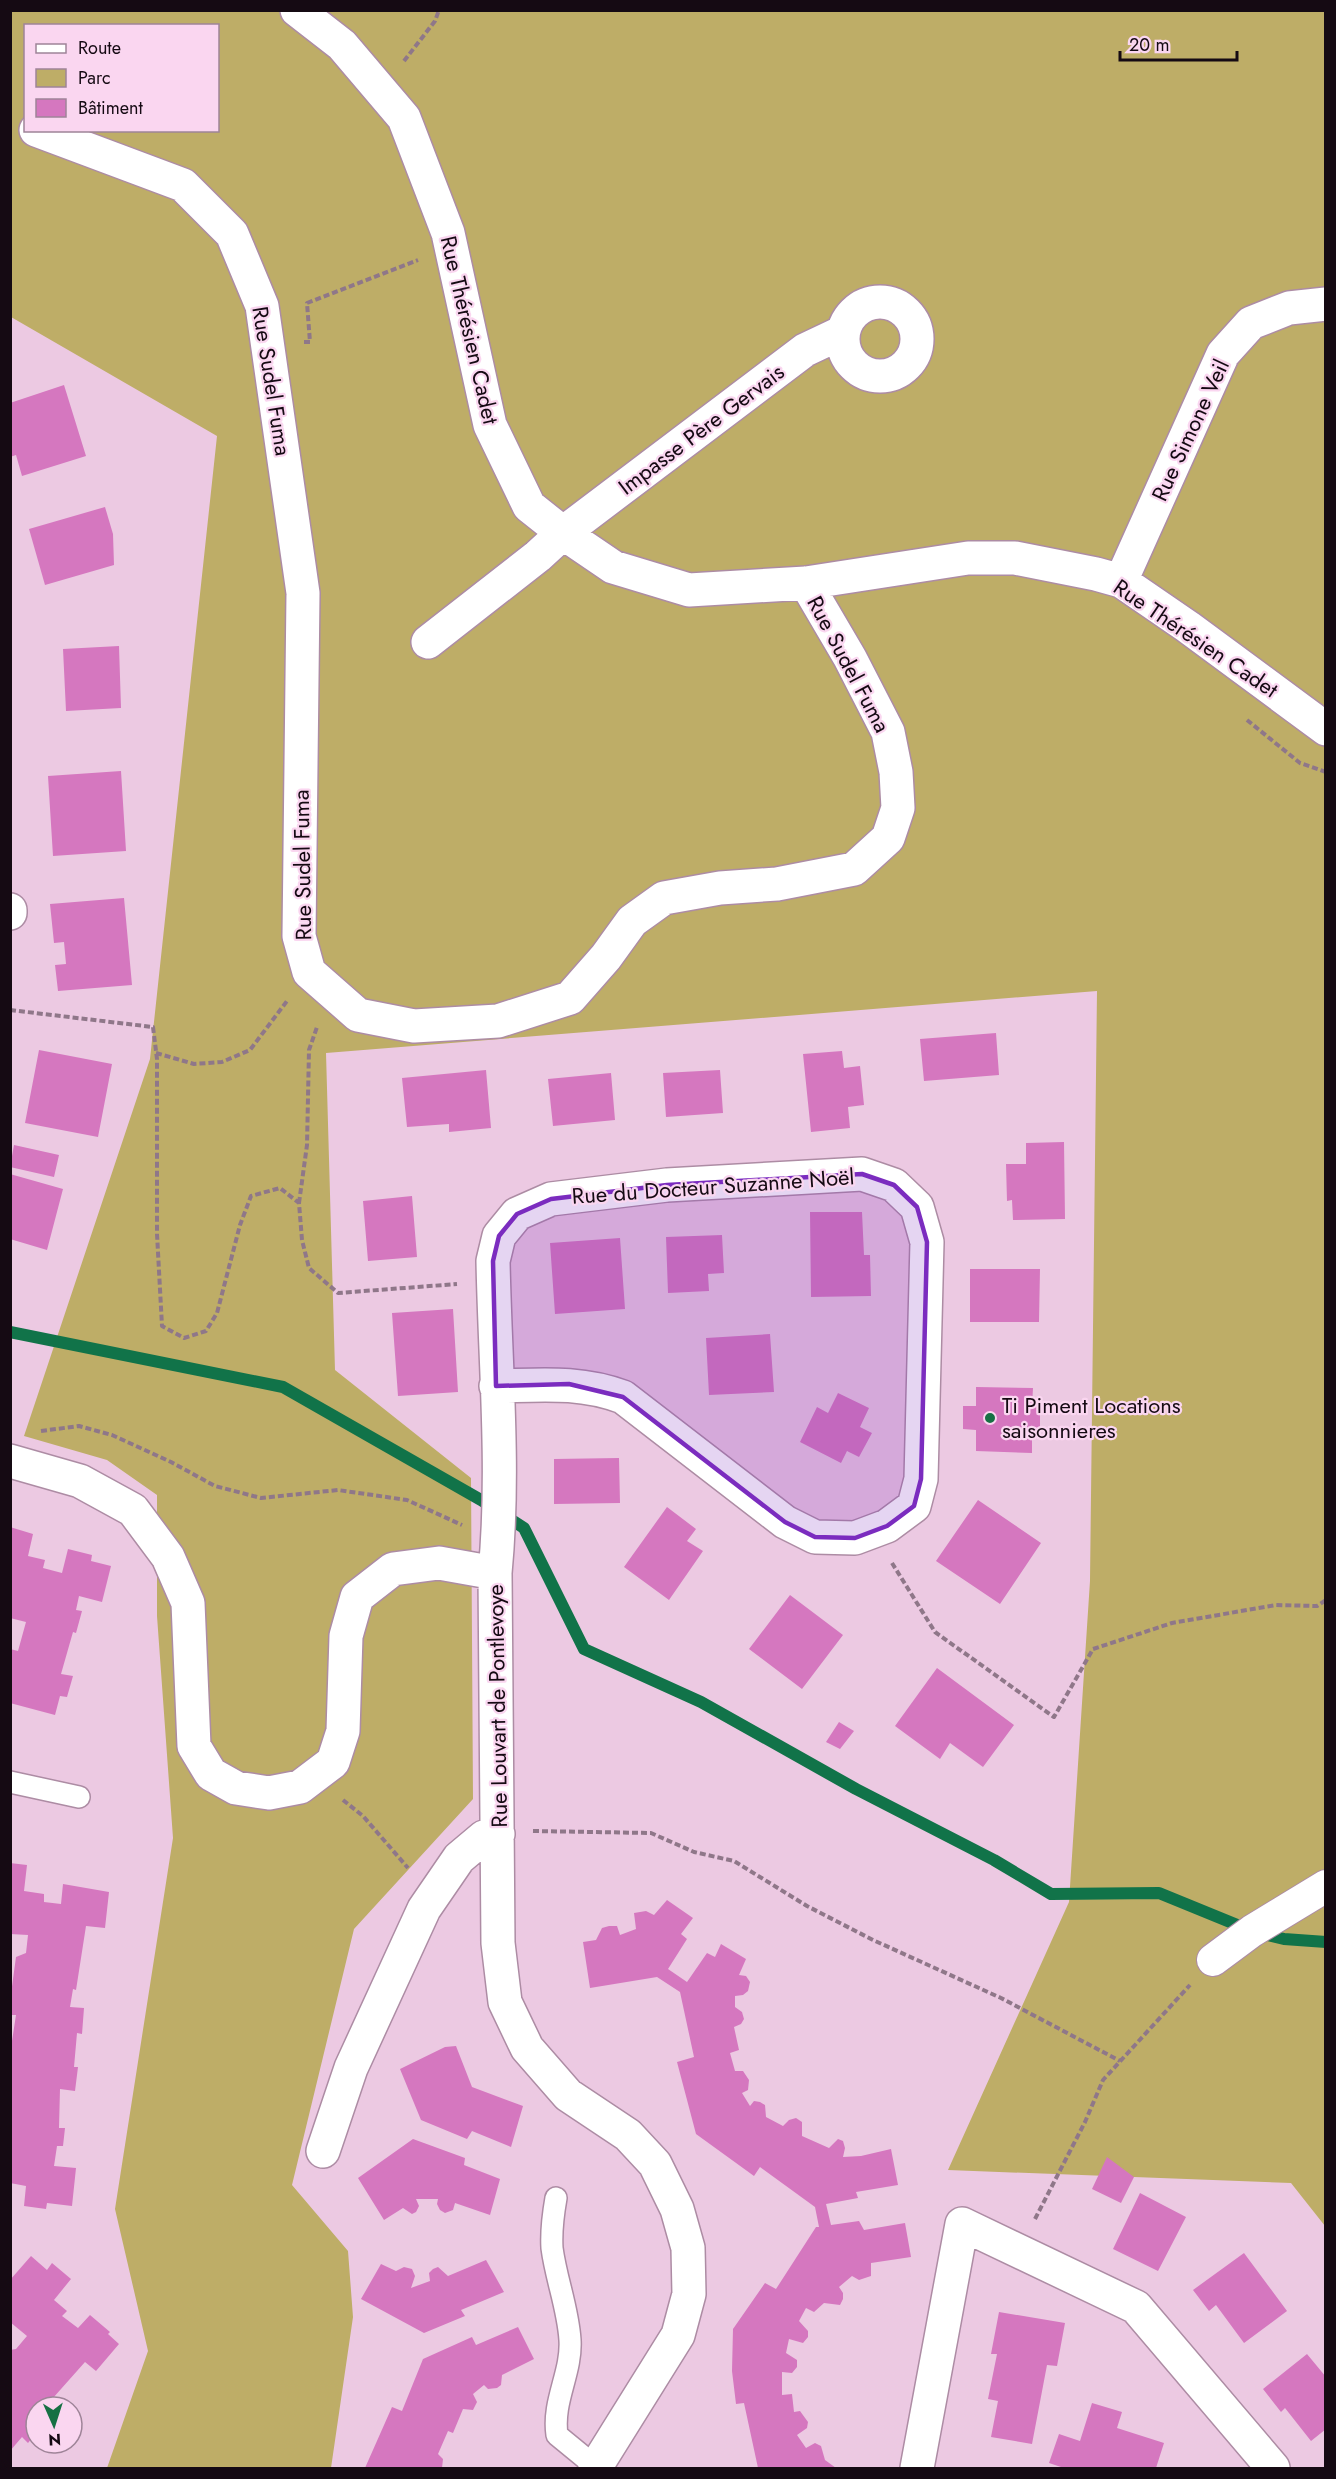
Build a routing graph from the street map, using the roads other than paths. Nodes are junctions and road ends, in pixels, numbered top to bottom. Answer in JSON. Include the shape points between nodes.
{"nodes":[{"id":1,"x":297,"y":10,"type":"edge"},
{"id":2,"x":41,"y":132,"type":"edge"},
{"id":3,"x":1326,"y":304,"type":"edge"},
{"id":4,"x":843,"y":332,"type":"dead end"},
{"id":5,"x":563,"y":533,"type":"junction"},
{"id":6,"x":1121,"y":581,"type":"junction"},
{"id":7,"x":806,"y":583,"type":"junction"},
{"id":8,"x":428,"y":642,"type":"dead end"},
{"id":9,"x":1326,"y":729,"type":"edge"},
{"id":10,"x":496,"y":1386,"type":"junction"},
{"id":11,"x":10,"y":1461,"type":"edge"},
{"id":12,"x":495,"y":1573,"type":"junction"},
{"id":13,"x":10,"y":1782,"type":"edge"},
{"id":14,"x":80,"y":1797,"type":"dead end"},
{"id":15,"x":498,"y":1833,"type":"junction"},
{"id":16,"x":1326,"y":1886,"type":"edge"},
{"id":17,"x":1213,"y":1960,"type":"road end"},
{"id":18,"x":323,"y":2151,"type":"dead end"},
{"id":19,"x":556,"y":2198,"type":"dead end"},
{"id":20,"x":595,"y":2468,"type":"edge"},
{"id":21,"x":917,"y":2469,"type":"edge"},
{"id":22,"x":1273,"y":2469,"type":"edge"}],
"edges":[{"from":1,"to":5,"type":"street","name":"Rue Thérésien Cadet","via":[[342,45],[404,118],[448,233],[490,425],[529,506]]},
{"from":2,"to":7,"type":"street","name":"Rue Sudel Fuma","via":[[183,185],[232,234],[262,306],[303,593],[299,936],[319,981],[358,1015],[414,1026],[498,1021],[570,998],[632,921],[664,898],[720,888],[777,884],[854,869],[888,838],[898,808],[897,772],[888,732]]},
{"from":3,"to":6,"type":"street","name":"Rue Simone Veil","via":[[1289,308],[1251,323],[1223,354]]},
{"from":4,"to":5,"type":"street","name":"Impasse Père Gervais","via":[[805,350]]},
{"from":5,"to":7,"type":"street","name":"Rue Thérésien Cadet","via":[[612,567],[689,590]]},
{"from":5,"to":8,"type":"street","name":"Impasse Père Gervais"},
{"from":6,"to":7,"type":"street","name":"Rue Thérésien Cadet","via":[[1015,558],[968,558]]},
{"from":6,"to":9,"type":"street","name":"Rue Thérésien Cadet"},
{"from":10,"to":10,"type":"street","name":"Rue du Docteur Suzanne Noël","via":[[493,1261],[499,1236],[517,1214],[551,1199],[667,1185],[862,1174],[894,1185],[918,1207],[927,1242],[921,1479],[914,1506],[873,1532],[855,1538],[814,1537],[785,1522],[623,1397],[569,1384]]},
{"from":10,"to":12,"type":"street","name":"Rue du Docteur Suzanne Noël"},
{"from":11,"to":12,"type":"street","name":"Rue Louvart de Pontlevoye","via":[[80,1481],[133,1510],[168,1557],[188,1603],[194,1746],[211,1774],[236,1788],[269,1793],[300,1786],[333,1762],[343,1731],[345,1636],[357,1597],[393,1569],[440,1563]]},
{"from":12,"to":15,"type":"street","name":"Rue Louvart de Pontlevoye"},
{"from":13,"to":14,"type":"lane"},
{"from":15,"to":18,"type":"street","via":[[484,1837],[459,1858],[424,1909],[351,2068]]},
{"from":15,"to":20,"type":"street","name":"Rue Louvart de Pontlevoye","via":[[498,1943],[505,2002],[527,2048],[568,2095],[628,2134],[656,2163],[677,2209],[688,2248],[689,2294],[678,2335]]},
{"from":16,"to":17,"type":"street"},
{"from":19,"to":20,"type":"lane","via":[[551,2227],[553,2250],[570,2340],[569,2361],[558,2396],[557,2435]]},
{"from":21,"to":22,"type":"street","via":[[962,2224],[1136,2307]]}]}
